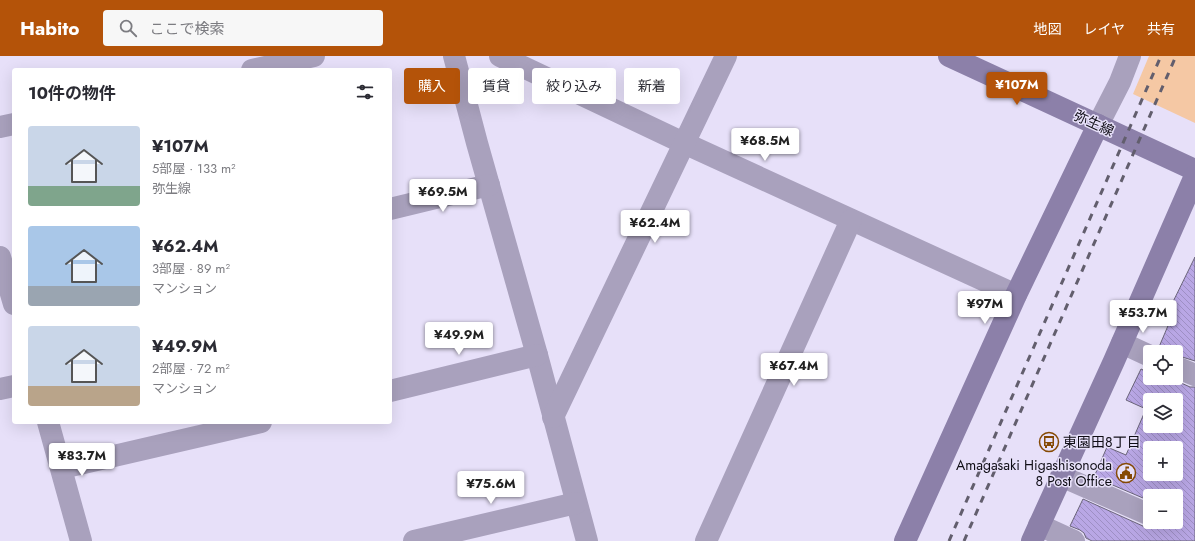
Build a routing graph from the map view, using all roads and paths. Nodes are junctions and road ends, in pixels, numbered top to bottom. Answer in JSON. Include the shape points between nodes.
{"nodes":[{"id":1,"x":314,"y":56,"type":"edge"},
{"id":2,"x":454,"y":56,"type":"edge"},
{"id":3,"x":500,"y":56,"type":"edge"},
{"id":4,"x":726,"y":56,"type":"edge"},
{"id":5,"x":949,"y":56,"type":"edge"},
{"id":6,"x":1130,"y":56,"type":"edge"},
{"id":7,"x":261,"y":68,"type":"edge"},
{"id":8,"x":12,"y":124,"type":"edge"},
{"id":9,"x":1098,"y":125,"type":"junction"},
{"id":10,"x":0,"y":127,"type":"edge"},
{"id":11,"x":685,"y":143,"type":"junction"},
{"id":12,"x":1195,"y":170,"type":"edge"},
{"id":13,"x":1195,"y":176,"type":"edge"},
{"id":14,"x":489,"y":185,"type":"junction"},
{"id":15,"x":392,"y":209,"type":"edge"},
{"id":16,"x":851,"y":220,"type":"junction"},
{"id":17,"x":0,"y":256,"type":"edge"},
{"id":18,"x":1016,"y":296,"type":"junction"},
{"id":19,"x":12,"y":297,"type":"edge"},
{"id":20,"x":1122,"y":344,"type":"junction"},
{"id":21,"x":1143,"y":353,"type":"edge"},
{"id":22,"x":536,"y":355,"type":"junction"},
{"id":23,"x":1183,"y":370,"type":"edge"},
{"id":24,"x":1195,"y":375,"type":"edge"},
{"id":25,"x":12,"y":386,"type":"edge"},
{"id":26,"x":0,"y":389,"type":"edge"},
{"id":27,"x":392,"y":390,"type":"edge"},
{"id":28,"x":553,"y":417,"type":"junction"},
{"id":29,"x":49,"y":424,"type":"edge"},
{"id":30,"x":245,"y":424,"type":"edge"},
{"id":31,"x":213,"y":428,"type":"edge"},
{"id":32,"x":62,"y":468,"type":"junction"},
{"id":33,"x":1062,"y":476,"type":"junction"},
{"id":34,"x":576,"y":503,"type":"junction"},
{"id":35,"x":1143,"y":511,"type":"edge"},
{"id":36,"x":1035,"y":533,"type":"edge"},
{"id":37,"x":81,"y":541,"type":"edge"},
{"id":38,"x":414,"y":541,"type":"edge"},
{"id":39,"x":587,"y":541,"type":"edge"},
{"id":40,"x":706,"y":541,"type":"edge"},
{"id":41,"x":905,"y":541,"type":"edge"},
{"id":42,"x":1074,"y":541,"type":"edge"}],
"edges":[{"from":1,"to":7,"type":"street"},
{"from":2,"to":14,"type":"street"},
{"from":3,"to":11,"type":"street"},
{"from":4,"to":11,"type":"street"},
{"from":5,"to":9,"type":"street","name":"弥生線"},
{"from":6,"to":9,"type":"street"},
{"from":8,"to":10,"type":"street"},
{"from":9,"to":12,"type":"street","name":"弥生線"},
{"from":9,"to":18,"type":"street"},
{"from":11,"to":16,"type":"street"},
{"from":11,"to":28,"type":"street"},
{"from":13,"to":20,"type":"street"},
{"from":14,"to":15,"type":"street"},
{"from":14,"to":22,"type":"street"},
{"from":16,"to":18,"type":"street"},
{"from":16,"to":40,"type":"street"},
{"from":17,"to":19,"type":"street"},
{"from":18,"to":41,"type":"street"},
{"from":20,"to":21,"type":"street"},
{"from":20,"to":33,"type":"street"},
{"from":22,"to":27,"type":"street"},
{"from":22,"to":28,"type":"street"},
{"from":23,"to":24,"type":"street"},
{"from":25,"to":26,"type":"street"},
{"from":28,"to":34,"type":"street"},
{"from":29,"to":32,"type":"street"},
{"from":30,"to":31,"type":"street"},
{"from":31,"to":32,"type":"street"},
{"from":32,"to":37,"type":"street"},
{"from":33,"to":35,"type":"street"},
{"from":33,"to":36,"type":"street"},
{"from":34,"to":38,"type":"street"},
{"from":34,"to":39,"type":"street"},
{"from":36,"to":42,"type":"street"}]}
